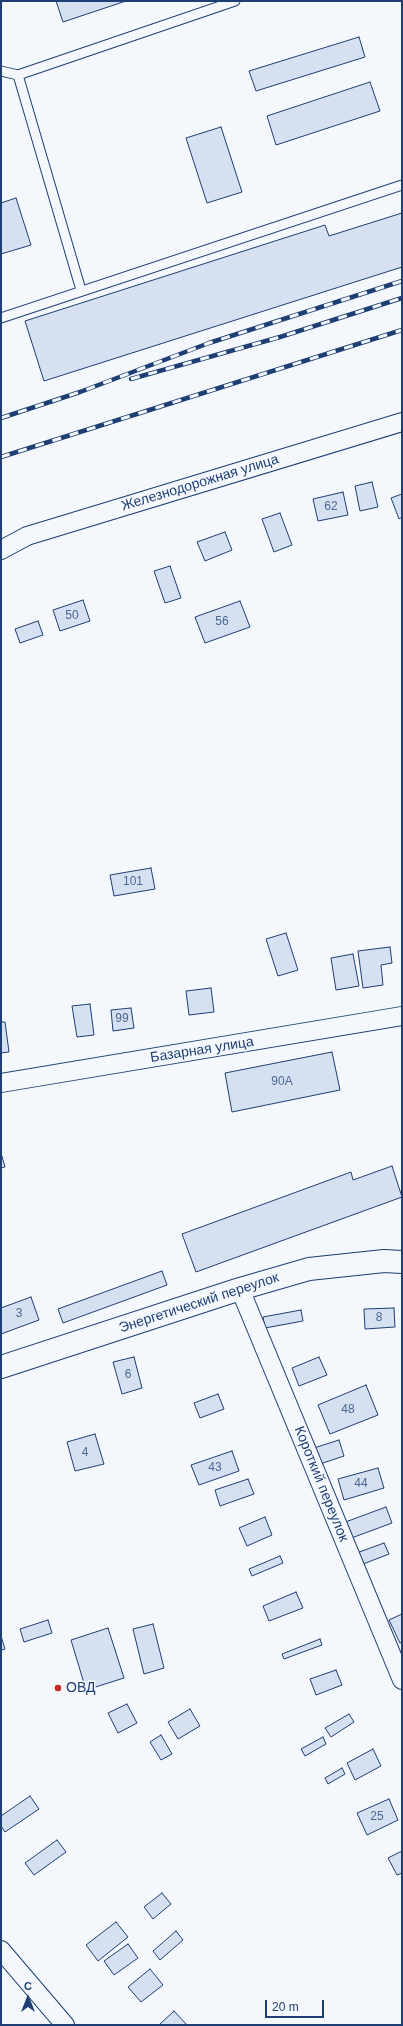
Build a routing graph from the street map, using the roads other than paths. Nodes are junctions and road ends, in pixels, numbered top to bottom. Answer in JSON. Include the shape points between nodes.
{"nodes":[{"id":1,"x":235,"y":1,"type":"edge"},
{"id":2,"x":1,"y":71,"type":"edge"},
{"id":3,"x":18,"y":74,"type":"junction"},
{"id":4,"x":402,"y":185,"type":"edge"},
{"id":5,"x":81,"y":290,"type":"junction"},
{"id":6,"x":1,"y":318,"type":"edge"},
{"id":7,"x":402,"y":422,"type":"edge"},
{"id":8,"x":1,"y":550,"type":"edge"},
{"id":9,"x":402,"y":1016,"type":"edge"},
{"id":10,"x":1,"y":1083,"type":"edge"},
{"id":11,"x":402,"y":1262,"type":"edge"},
{"id":12,"x":240,"y":1289,"type":"junction"},
{"id":13,"x":1,"y":1367,"type":"edge"},
{"id":14,"x":402,"y":1680,"type":"edge"},
{"id":15,"x":1,"y":1950,"type":"edge"},
{"id":16,"x":65,"y":2025,"type":"edge"}],
"edges":[{"from":1,"to":3,"type":"lane"},
{"from":2,"to":3,"type":"lane"},
{"from":3,"to":5,"type":"lane"},
{"from":4,"to":5,"type":"lane"},
{"from":5,"to":6,"type":"lane"},
{"from":7,"to":8,"type":"street","name":"Железнодорожная улица","via":[[27,536]]},
{"from":9,"to":10,"type":"street","name":"Базарная улица"},
{"from":11,"to":12,"type":"street","name":"Энергетический переулок","via":[[384,1261],[310,1269]]},
{"from":12,"to":13,"type":"street","name":"Энергетический переулок"},
{"from":12,"to":14,"type":"street","name":"Короткий переулок"},
{"from":15,"to":16,"type":"street"}]}
